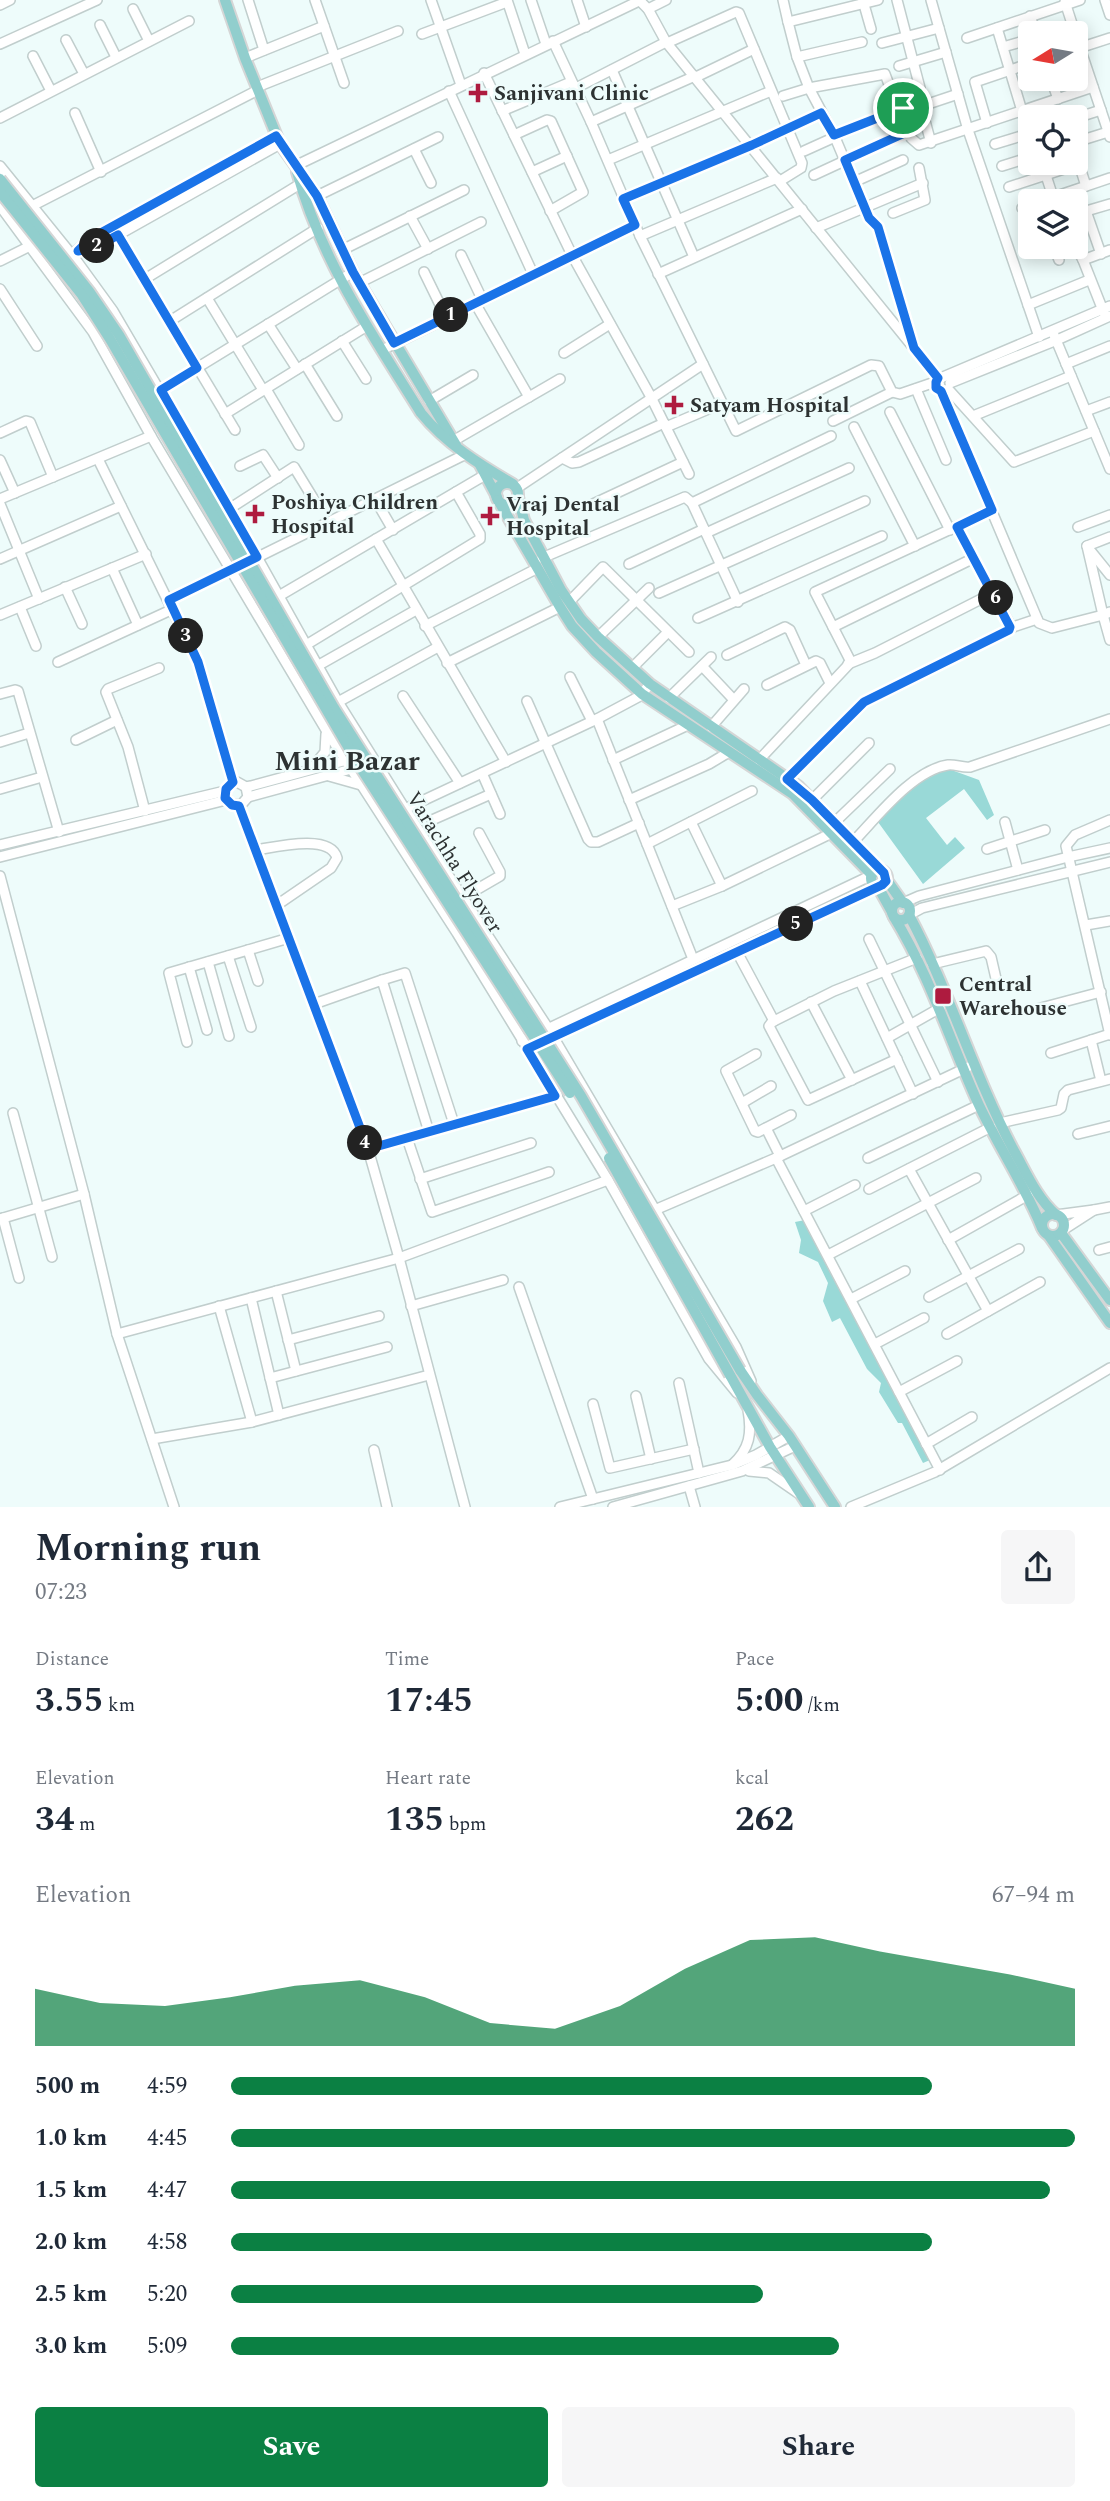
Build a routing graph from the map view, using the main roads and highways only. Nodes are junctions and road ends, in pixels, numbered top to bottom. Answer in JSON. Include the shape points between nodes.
{"nodes":[{"id":1,"x":225,"y":0,"type":"edge"},
{"id":2,"x":295,"y":166,"type":"junction"},
{"id":3,"x":0,"y":179,"type":"edge"},
{"id":4,"x":0,"y":192,"type":"edge"},
{"id":5,"x":454,"y":443,"type":"junction"},
{"id":6,"x":482,"y":470,"type":"junction"},
{"id":7,"x":516,"y":490,"type":"junction"},
{"id":8,"x":498,"y":499,"type":"junction"},
{"id":9,"x":564,"y":604,"type":"junction"},
{"id":10,"x":836,"y":828,"type":"junction"},
{"id":11,"x":879,"y":877,"type":"junction"},
{"id":12,"x":903,"y":903,"type":"junction"},
{"id":13,"x":893,"y":915,"type":"junction"},
{"id":14,"x":909,"y":915,"type":"junction"},
{"id":15,"x":968,"y":1067,"type":"junction"},
{"id":16,"x":995,"y":1125,"type":"junction"},
{"id":17,"x":1056,"y":1215,"type":"junction"},
{"id":18,"x":1062,"y":1231,"type":"junction"},
{"id":19,"x":1045,"y":1232,"type":"junction"},
{"id":20,"x":1110,"y":1300,"type":"edge"},
{"id":21,"x":1110,"y":1323,"type":"edge"},
{"id":22,"x":735,"y":1373,"type":"junction"},
{"id":23,"x":808,"y":1507,"type":"edge"},
{"id":24,"x":835,"y":1507,"type":"edge"}],
"edges":[{"from":1,"to":2,"type":"main road","via":[[278,140]]},
{"from":2,"to":5,"type":"main road","via":[[317,196],[359,283]]},
{"from":2,"to":5,"type":"main road","via":[[340,280],[421,413]]},
{"from":3,"to":22,"type":"main road","name":"Varachha Flyover","bridge":true,"via":[[119,335],[334,708],[581,1096]]},
{"from":4,"to":22,"type":"main road","name":"Varachha Flyover","bridge":true,"via":[[82,295],[110,339],[357,762],[585,1115]]},
{"from":5,"to":6,"type":"main road"},
{"from":6,"to":7,"type":"main road"},
{"from":6,"to":8,"type":"main road"},
{"from":7,"to":8,"type":"main road","via":[[514,503]]},
{"from":7,"to":8,"type":"main road","via":[[506,482],[499,486]]},
{"from":7,"to":9,"type":"main road","via":[[524,520]]},
{"from":8,"to":9,"type":"main road","via":[[536,569]]},
{"from":9,"to":10,"type":"main road","via":[[650,684],[787,779]]},
{"from":9,"to":10,"type":"main road","via":[[572,626],[642,694],[793,794]]},
{"from":10,"to":11,"type":"main road"},
{"from":10,"to":11,"type":"main road","via":[[853,842]]},
{"from":11,"to":12,"type":"main road"},
{"from":11,"to":13,"type":"main road"},
{"from":12,"to":13,"type":"main road","via":[[895,905]]},
{"from":12,"to":14,"type":"main road"},
{"from":13,"to":14,"type":"main road","via":[[902,920]]},
{"from":13,"to":15,"type":"main road"},
{"from":14,"to":15,"type":"main road","via":[[932,964]]},
{"from":15,"to":16,"type":"main road"},
{"from":16,"to":17,"type":"main road","via":[[1038,1195]]},
{"from":16,"to":19,"type":"main road"},
{"from":17,"to":18,"type":"main road","via":[[1062,1220]]},
{"from":17,"to":19,"type":"main road","via":[[1045,1217]]},
{"from":18,"to":19,"type":"main road","via":[[1055,1236]]},
{"from":18,"to":20,"type":"main road"},
{"from":19,"to":21,"type":"main road"},
{"from":22,"to":23,"type":"main road","name":"Varachha Flyover","via":[[745,1402]]},
{"from":22,"to":24,"type":"main road","name":"Varachha Flyover","via":[[792,1441]]}]}
